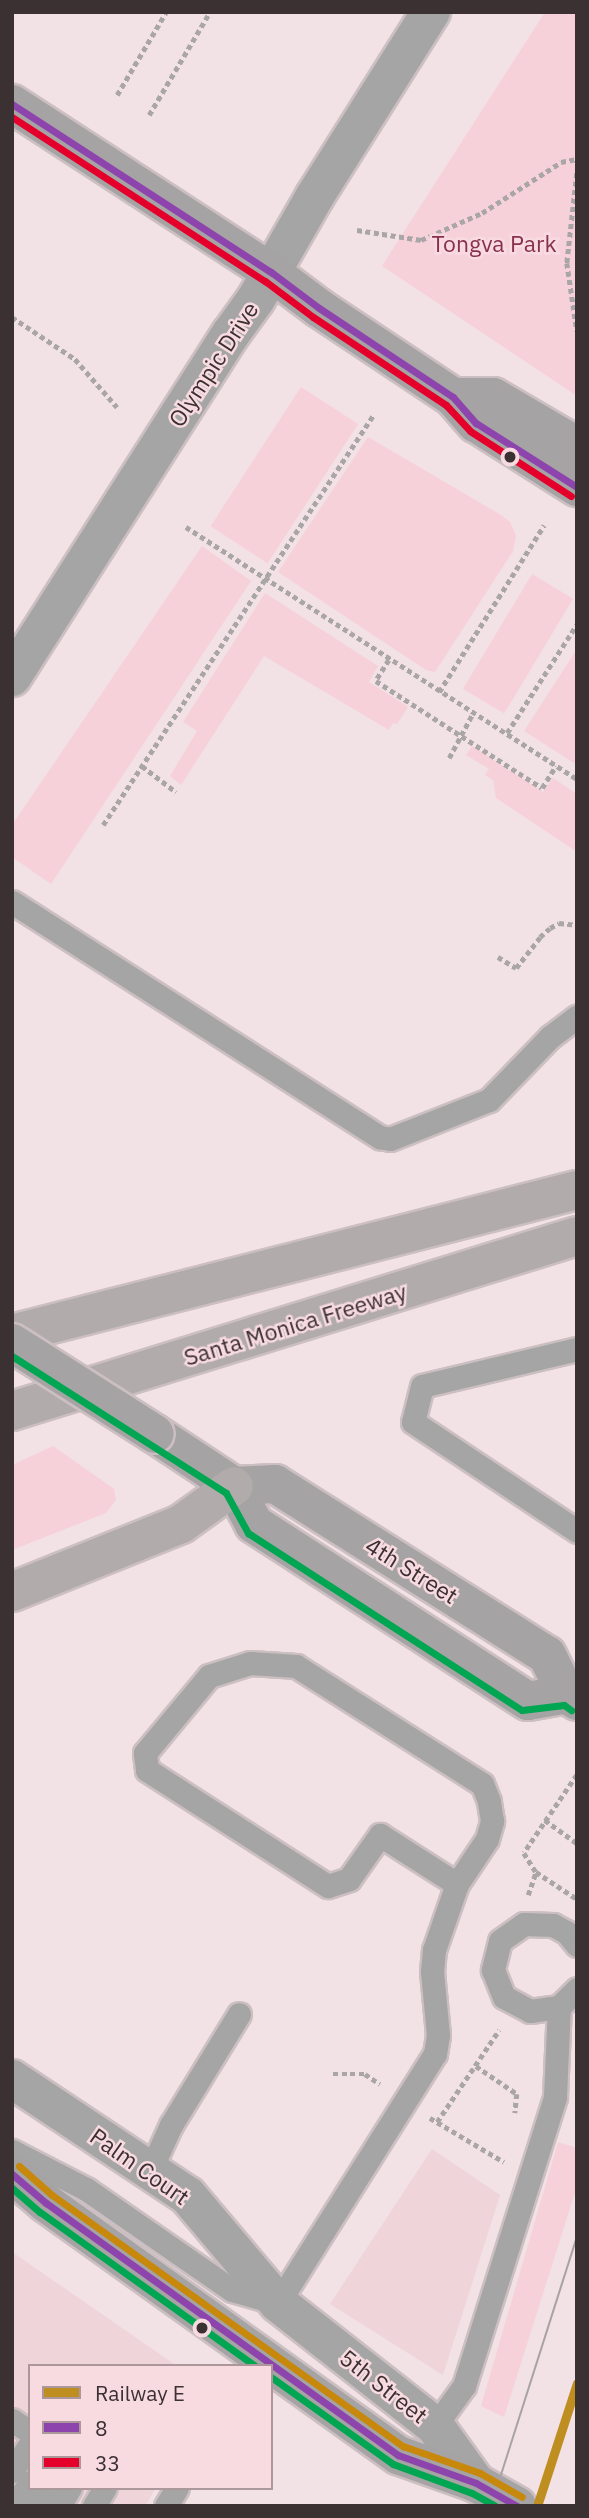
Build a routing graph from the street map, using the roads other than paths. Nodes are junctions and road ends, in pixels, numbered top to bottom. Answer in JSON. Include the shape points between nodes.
{"nodes":[{"id":1,"x":431,"y":12,"type":"edge"},
{"id":2,"x":12,"y":104,"type":"edge"},
{"id":3,"x":271,"y":272,"type":"junction"},
{"id":4,"x":453,"y":397,"type":"junction"},
{"id":5,"x":577,"y":446,"type":"edge"},
{"id":6,"x":577,"y":486,"type":"edge"},
{"id":7,"x":12,"y":677,"type":"edge"},
{"id":8,"x":12,"y":902,"type":"edge"},
{"id":9,"x":577,"y":1017,"type":"edge"},
{"id":10,"x":576,"y":1191,"type":"edge"},
{"id":11,"x":577,"y":1236,"type":"edge"},
{"id":12,"x":12,"y":1334,"type":"edge"},
{"id":13,"x":12,"y":1343,"type":"edge"},
{"id":14,"x":577,"y":1349,"type":"edge"},
{"id":15,"x":113,"y":1379,"type":"junction"},
{"id":16,"x":12,"y":1411,"type":"edge"},
{"id":17,"x":12,"y":1426,"type":"edge"},
{"id":18,"x":234,"y":1486,"type":"junction"},
{"id":19,"x":577,"y":1531,"type":"edge"},
{"id":20,"x":12,"y":1592,"type":"edge"},
{"id":21,"x":571,"y":1697,"type":"edge"},
{"id":22,"x":457,"y":1884,"type":"junction"},
{"id":23,"x":577,"y":1945,"type":"edge"},
{"id":24,"x":577,"y":1989,"type":"edge"},
{"id":25,"x":559,"y":2007,"type":"junction"},
{"id":26,"x":239,"y":2014,"type":"dead end"},
{"id":27,"x":12,"y":2079,"type":"edge"},
{"id":28,"x":12,"y":2151,"type":"edge"},
{"id":29,"x":150,"y":2171,"type":"junction"},
{"id":30,"x":12,"y":2174,"type":"edge"},
{"id":31,"x":278,"y":2303,"type":"junction"},
{"id":32,"x":259,"y":2362,"type":"edge"},
{"id":33,"x":273,"y":2371,"type":"edge"},
{"id":34,"x":435,"y":2426,"type":"junction"},
{"id":35,"x":20,"y":2430,"type":"edge"},
{"id":36,"x":12,"y":2471,"type":"edge"},
{"id":37,"x":28,"y":2485,"type":"edge"},
{"id":38,"x":50,"y":2490,"type":"edge"},
{"id":39,"x":69,"y":2490,"type":"edge"},
{"id":40,"x":104,"y":2490,"type":"edge"},
{"id":41,"x":176,"y":2490,"type":"edge"},
{"id":42,"x":472,"y":2494,"type":"edge"},
{"id":43,"x":14,"y":2506,"type":"edge"},
{"id":44,"x":39,"y":2506,"type":"edge"},
{"id":45,"x":59,"y":2506,"type":"edge"},
{"id":46,"x":94,"y":2506,"type":"edge"},
{"id":47,"x":166,"y":2506,"type":"edge"},
{"id":48,"x":517,"y":2506,"type":"edge"}],
"edges":[{"from":1,"to":3,"type":"street","name":"Olympic Drive"},
{"from":2,"to":3,"type":"main road"},
{"from":3,"to":4,"type":"main road"},
{"from":3,"to":7,"type":"street","name":"Olympic Drive"},
{"from":4,"to":5,"type":"main road","via":[[493,397]]},
{"from":4,"to":6,"type":"main road","via":[[475,424]]},
{"from":8,"to":9,"type":"lane","via":[[380,1137],[390,1139],[489,1100],[550,1037]]},
{"from":10,"to":12,"type":"highway"},
{"from":11,"to":15,"type":"highway","name":"Santa Monica Freeway"},
{"from":13,"to":18,"type":"main road","name":"4th Street","bridge":true},
{"from":14,"to":19,"type":"lane","via":[[422,1387],[413,1423]]},
{"from":15,"to":16,"type":"highway","name":"Santa Monica Freeway"},
{"from":15,"to":17,"type":"highway"},
{"from":18,"to":20,"type":"highway","via":[[181,1524]]},
{"from":18,"to":21,"type":"main road","name":"4th Street","via":[[254,1524],[528,1701]]},
{"from":22,"to":22,"type":"lane","via":[[487,1839],[492,1821],[482,1784],[296,1666],[250,1662],[209,1676],[145,1753],[148,1770],[328,1886],[349,1879],[380,1835]]},
{"from":22,"to":31,"type":"lane","via":[[434,1950],[435,2054]]},
{"from":23,"to":25,"type":"lane","via":[[553,1925],[524,1924],[500,1941],[493,1970],[496,1984],[515,2006],[530,2011]]},
{"from":24,"to":25,"type":"lane"},
{"from":25,"to":34,"type":"lane","via":[[555,2097],[464,2386]]},
{"from":26,"to":29,"type":"lane","via":[[171,2125]]},
{"from":27,"to":29,"type":"street","name":"Palm Court"},
{"from":28,"to":31,"type":"lane","via":[[86,2189],[232,2290]]},
{"from":29,"to":31,"type":"street","name":"Palm Court","via":[[188,2196]]},
{"from":30,"to":32,"type":"main road","name":"5th Street"},
{"from":31,"to":34,"type":"street","name":"5th Street"},
{"from":33,"to":42,"type":"main road","name":"5th Street","via":[[398,2455]]},
{"from":34,"to":42,"type":"street","name":"5th Street","via":[[447,2439]]},
{"from":35,"to":36,"type":"lane"},
{"from":37,"to":43,"type":"lane"},
{"from":38,"to":44,"type":"lane"},
{"from":39,"to":45,"type":"lane"},
{"from":40,"to":46,"type":"lane"},
{"from":41,"to":47,"type":"lane"},
{"from":42,"to":48,"type":"main road","name":"5th Street"}]}
